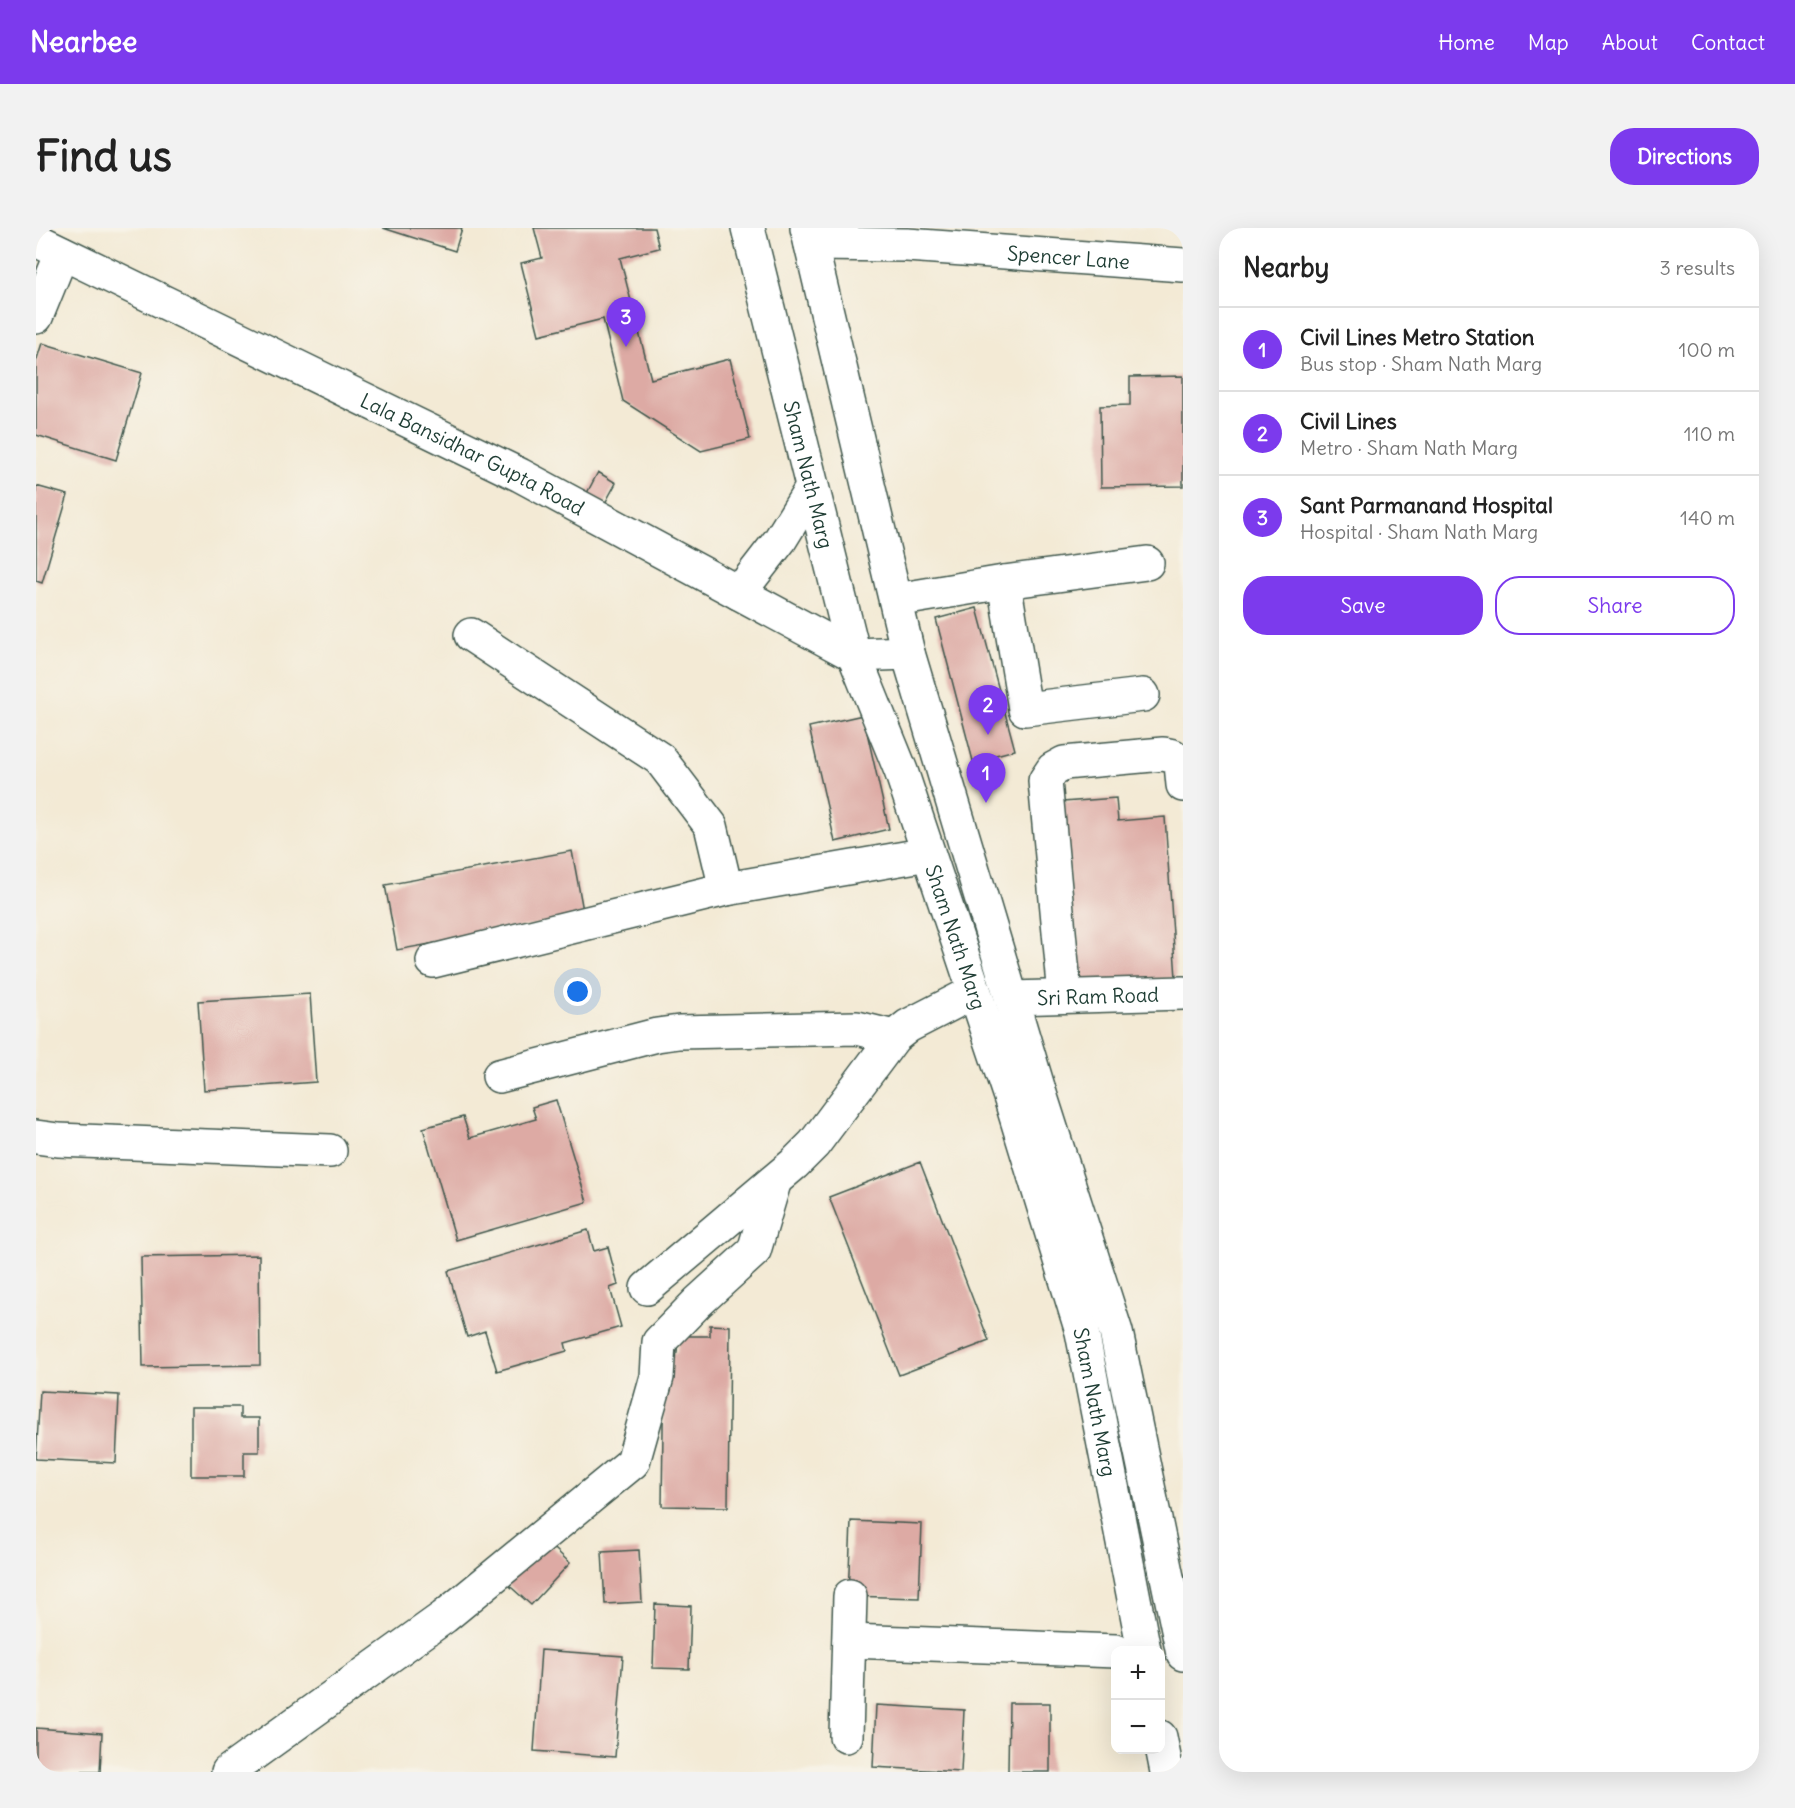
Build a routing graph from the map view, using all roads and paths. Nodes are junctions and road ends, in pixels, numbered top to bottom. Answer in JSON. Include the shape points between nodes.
{"nodes":[{"id":1,"x":747,"y":228,"type":"edge"},
{"id":2,"x":809,"y":236,"type":"edge"},
{"id":3,"x":49,"y":246,"type":"edge"},
{"id":4,"x":1183,"y":265,"type":"edge"},
{"id":5,"x":36,"y":317,"type":"edge"},
{"id":6,"x":812,"y":488,"type":"junction"},
{"id":7,"x":1147,"y":563,"type":"dead end"},
{"id":8,"x":1004,"y":582,"type":"junction"},
{"id":9,"x":740,"y":593,"type":"junction"},
{"id":10,"x":896,"y":600,"type":"junction"},
{"id":11,"x":471,"y":635,"type":"dead end"},
{"id":12,"x":908,"y":652,"type":"junction"},
{"id":13,"x":854,"y":655,"type":"junction"},
{"id":14,"x":1143,"y":695,"type":"dead end"},
{"id":15,"x":1183,"y":785,"type":"edge"},
{"id":16,"x":928,"y":854,"type":"junction"},
{"id":17,"x":726,"y":889,"type":"junction"},
{"id":18,"x":433,"y":961,"type":"dead end"},
{"id":19,"x":974,"y":992,"type":"junction"},
{"id":20,"x":1183,"y":993,"type":"edge"},
{"id":21,"x":1065,"y":996,"type":"junction"},
{"id":22,"x":1012,"y":998,"type":"junction"},
{"id":23,"x":894,"y":1037,"type":"junction"},
{"id":24,"x":499,"y":1076,"type":"dead end"},
{"id":25,"x":36,"y":1137,"type":"edge"},
{"id":26,"x":330,"y":1151,"type":"dead end"},
{"id":27,"x":774,"y":1183,"type":"junction"},
{"id":28,"x":647,"y":1288,"type":"dead end"},
{"id":29,"x":850,"y":1596,"type":"dead end"},
{"id":30,"x":849,"y":1641,"type":"junction"},
{"id":31,"x":1143,"y":1646,"type":"edge"},
{"id":32,"x":1111,"y":1651,"type":"edge"},
{"id":33,"x":1183,"y":1654,"type":"edge"},
{"id":34,"x":846,"y":1736,"type":"dead end"},
{"id":35,"x":1164,"y":1754,"type":"edge"},
{"id":36,"x":228,"y":1772,"type":"edge"},
{"id":37,"x":1167,"y":1772,"type":"edge"}],
"edges":[{"from":1,"to":6,"type":"street","name":"Sham Nath Marg"},
{"from":2,"to":4,"type":"street","name":"Spencer Lane"},
{"from":2,"to":10,"type":"street","name":"Sham Nath Marg"},
{"from":3,"to":5,"type":"street"},
{"from":3,"to":9,"type":"street","name":"Lala Bansidhar Gupta Road","via":[[520,475]]},
{"from":6,"to":9,"type":"street","via":[[780,540]]},
{"from":6,"to":13,"type":"street","name":"Sham Nath Marg"},
{"from":7,"to":8,"type":"street"},
{"from":8,"to":10,"type":"street"},
{"from":8,"to":14,"type":"street","via":[[1025,709]]},
{"from":9,"to":13,"type":"street","name":"Lala Bansidhar Gupta Road"},
{"from":10,"to":12,"type":"street","name":"Sham Nath Marg"},
{"from":11,"to":17,"type":"street","via":[[660,759],[711,826]]},
{"from":12,"to":13,"type":"street"},
{"from":12,"to":22,"type":"street","name":"Sham Nath Marg"},
{"from":13,"to":16,"type":"street","name":"Sham Nath Marg","via":[[901,771]]},
{"from":15,"to":21,"type":"street","via":[[1181,764],[1173,756],[1163,754],[1064,763],[1053,769],[1045,781]]},
{"from":16,"to":17,"type":"street"},
{"from":16,"to":19,"type":"street","name":"Sham Nath Marg"},
{"from":17,"to":18,"type":"street"},
{"from":19,"to":23,"type":"street"},
{"from":19,"to":31,"type":"street","name":"Sham Nath Marg","via":[[1082,1332]]},
{"from":20,"to":21,"type":"street","name":"Sri Ram Road"},
{"from":21,"to":22,"type":"street","name":"Sri Ram Road"},
{"from":22,"to":33,"type":"street","name":"Sham Nath Marg","via":[[1116,1332]]},
{"from":23,"to":24,"type":"street","via":[[857,1028],[679,1032]]},
{"from":23,"to":27,"type":"street","via":[[814,1144]]},
{"from":25,"to":26,"type":"street"},
{"from":27,"to":28,"type":"street"},
{"from":27,"to":36,"type":"street","via":[[754,1251],[659,1342],[657,1377],[633,1462],[444,1617]]},
{"from":29,"to":30,"type":"street"},
{"from":30,"to":32,"type":"street"},
{"from":30,"to":34,"type":"street"},
{"from":35,"to":37,"type":"street"}]}
